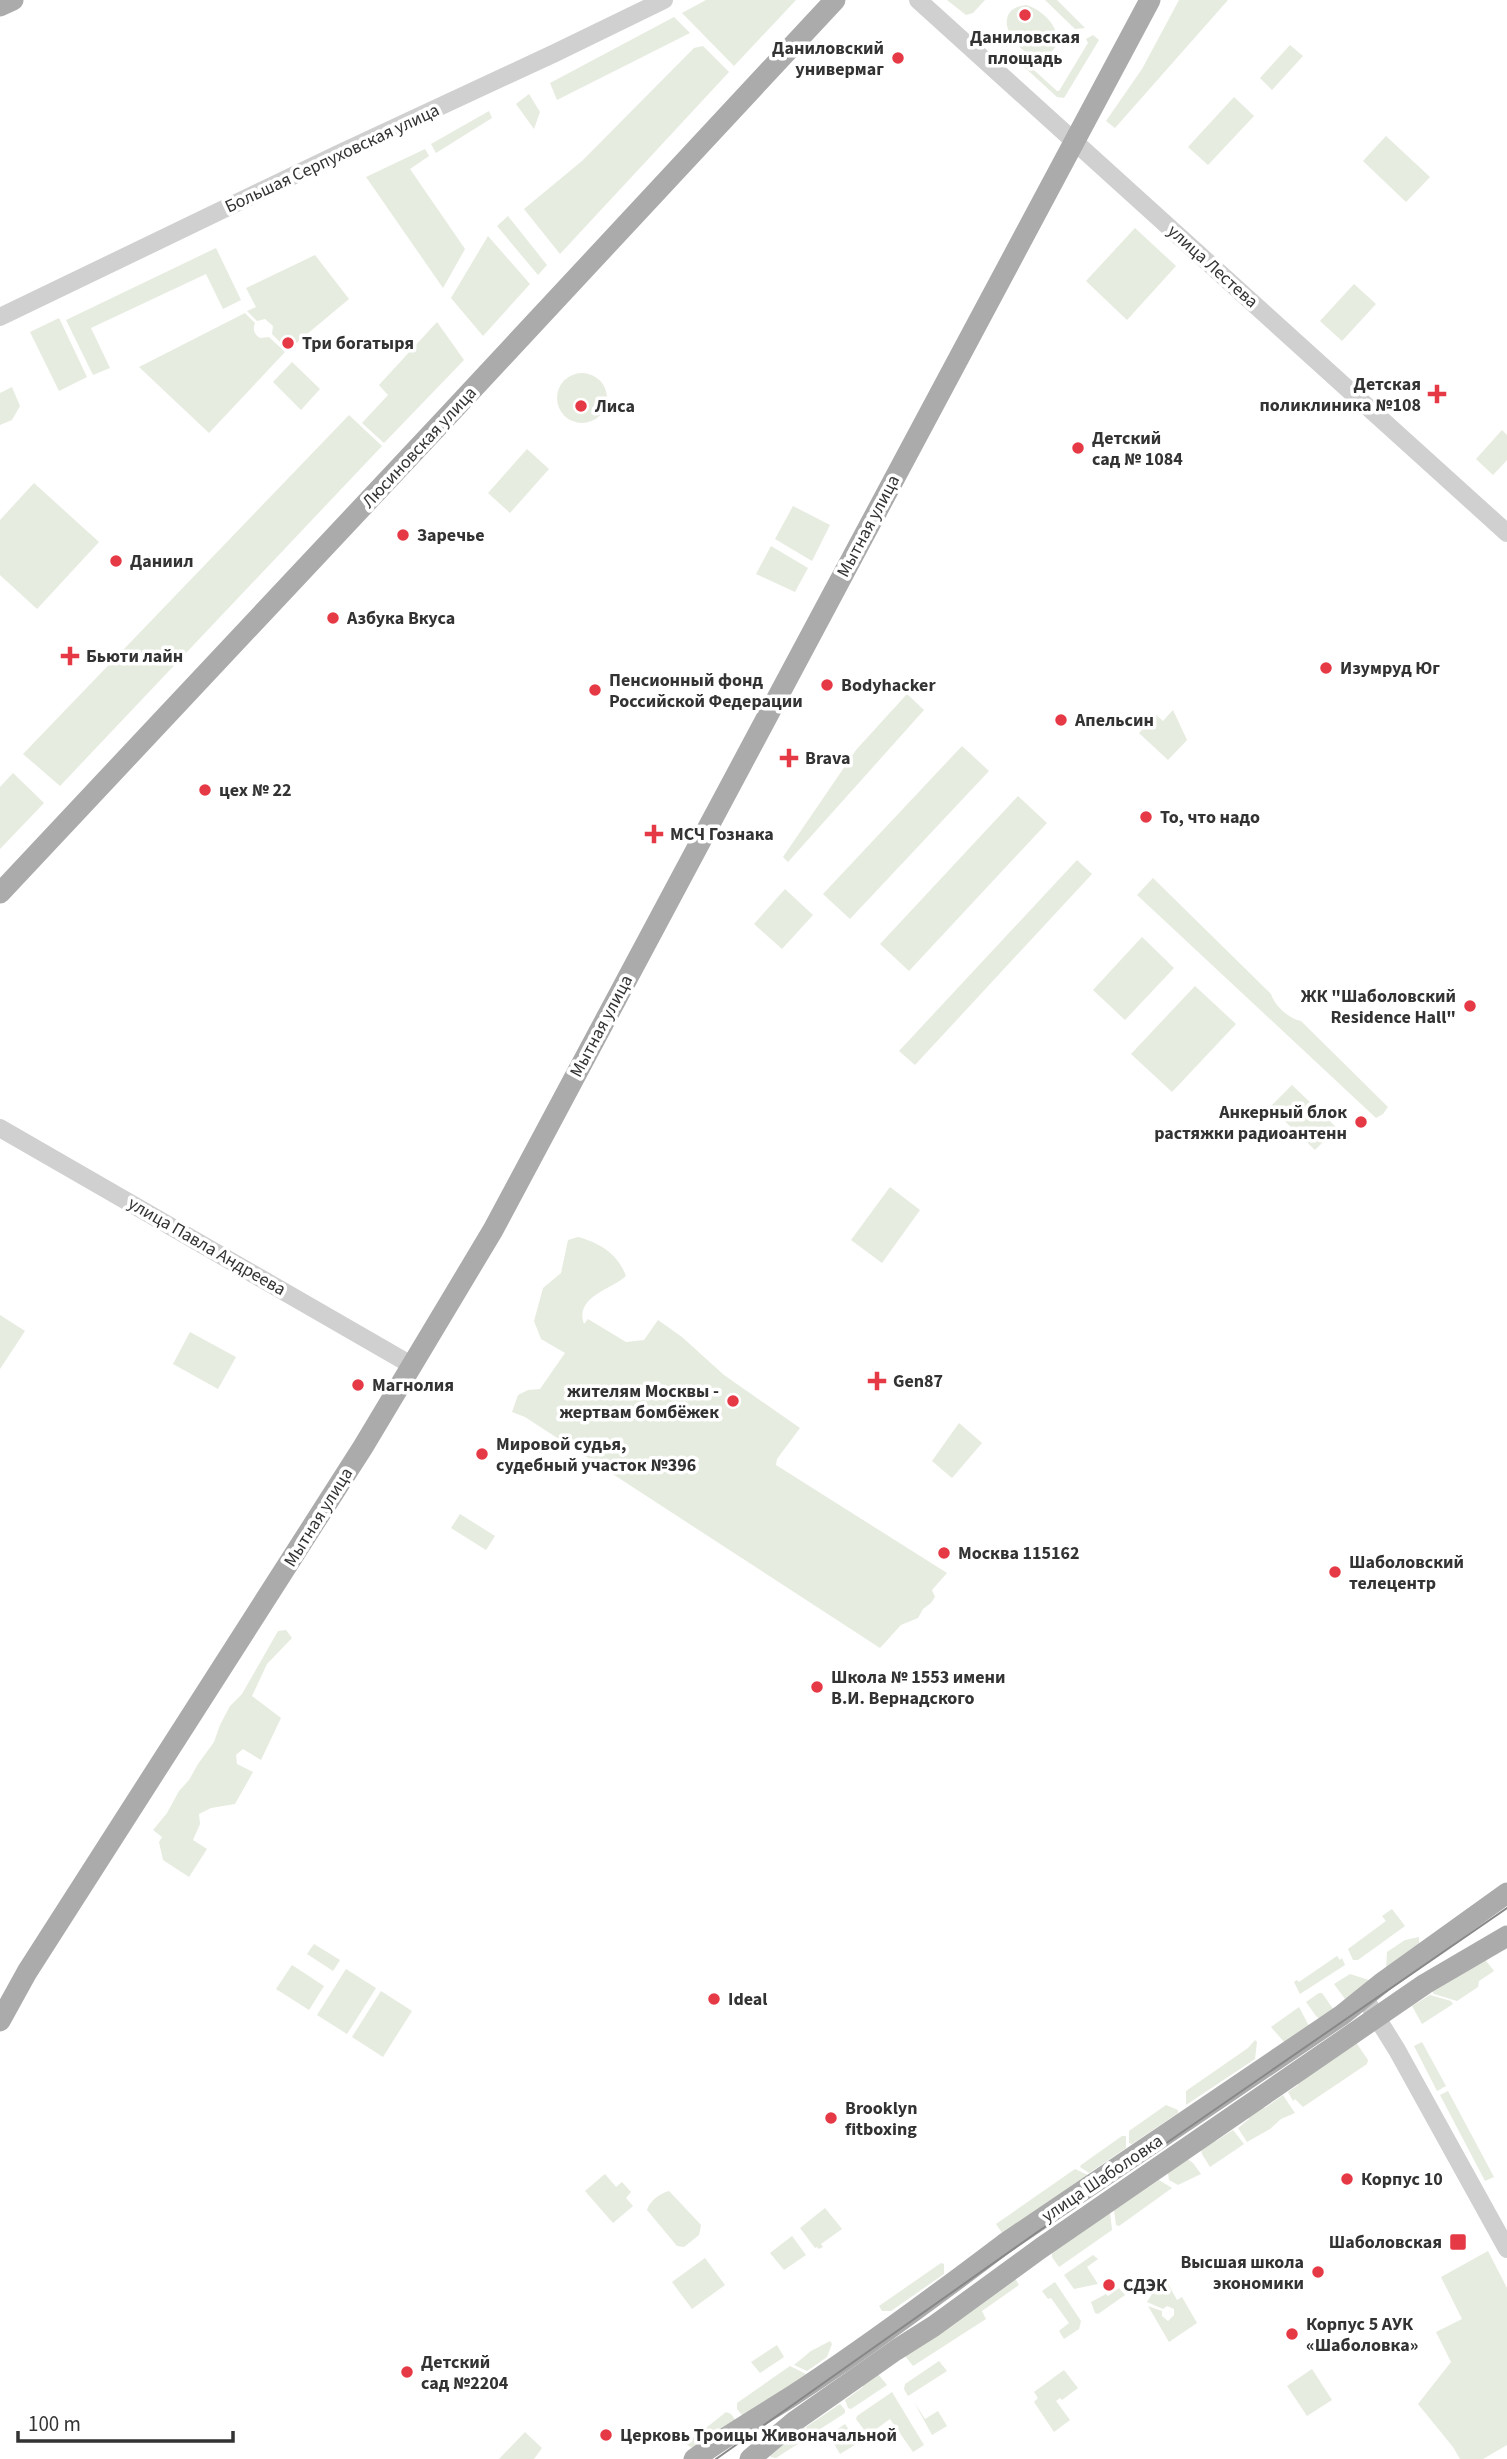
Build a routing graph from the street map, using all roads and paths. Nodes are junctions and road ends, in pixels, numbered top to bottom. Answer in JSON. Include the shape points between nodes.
{"nodes":[{"id":1,"x":13,"y":0,"type":"edge"},
{"id":2,"x":664,"y":0,"type":"edge"},
{"id":3,"x":918,"y":0,"type":"edge"},
{"id":4,"x":1150,"y":0,"type":"edge"},
{"id":5,"x":832,"y":2,"type":"edge"},
{"id":6,"x":0,"y":6,"type":"edge"},
{"id":7,"x":1074,"y":141,"type":"junction"},
{"id":8,"x":0,"y":317,"type":"edge"},
{"id":9,"x":1507,"y":533,"type":"edge"},
{"id":10,"x":0,"y":893,"type":"edge"},
{"id":11,"x":0,"y":1128,"type":"edge"},
{"id":12,"x":412,"y":1366,"type":"junction"},
{"id":13,"x":1507,"y":1893,"type":"edge"},
{"id":14,"x":1507,"y":1936,"type":"edge"},
{"id":15,"x":1364,"y":1997,"type":"junction"},
{"id":16,"x":1377,"y":2017,"type":"junction"},
{"id":17,"x":0,"y":2021,"type":"edge"},
{"id":18,"x":1507,"y":2249,"type":"edge"},
{"id":19,"x":694,"y":2459,"type":"edge"},
{"id":20,"x":750,"y":2459,"type":"edge"}],
"edges":[{"from":1,"to":6,"type":"main road"},
{"from":2,"to":8,"type":"street","name":"Большая Серпуховская улица"},
{"from":3,"to":7,"type":"street","name":"улица Лестева"},
{"from":4,"to":7,"type":"main road","name":"Мытная улица"},
{"from":5,"to":10,"type":"main road","name":"Люсиновская улица"},
{"from":7,"to":9,"type":"street","name":"улица Лестева"},
{"from":7,"to":12,"type":"main road","name":"Мытная улица","via":[[493,1230]]},
{"from":11,"to":12,"type":"street","name":"улица Павла Андреева"},
{"from":12,"to":17,"type":"main road","name":"Мытная улица"},
{"from":13,"to":15,"type":"main road","name":"улица Шаболовка"},
{"from":14,"to":16,"type":"main road","name":"улица Шаболовка"},
{"from":15,"to":16,"type":"street"},
{"from":15,"to":19,"type":"main road","name":"улица Шаболовка","via":[[799,2391]]},
{"from":16,"to":18,"type":"street"},
{"from":16,"to":20,"type":"main road","name":"улица Шаболовка","via":[[795,2421]]}]}
